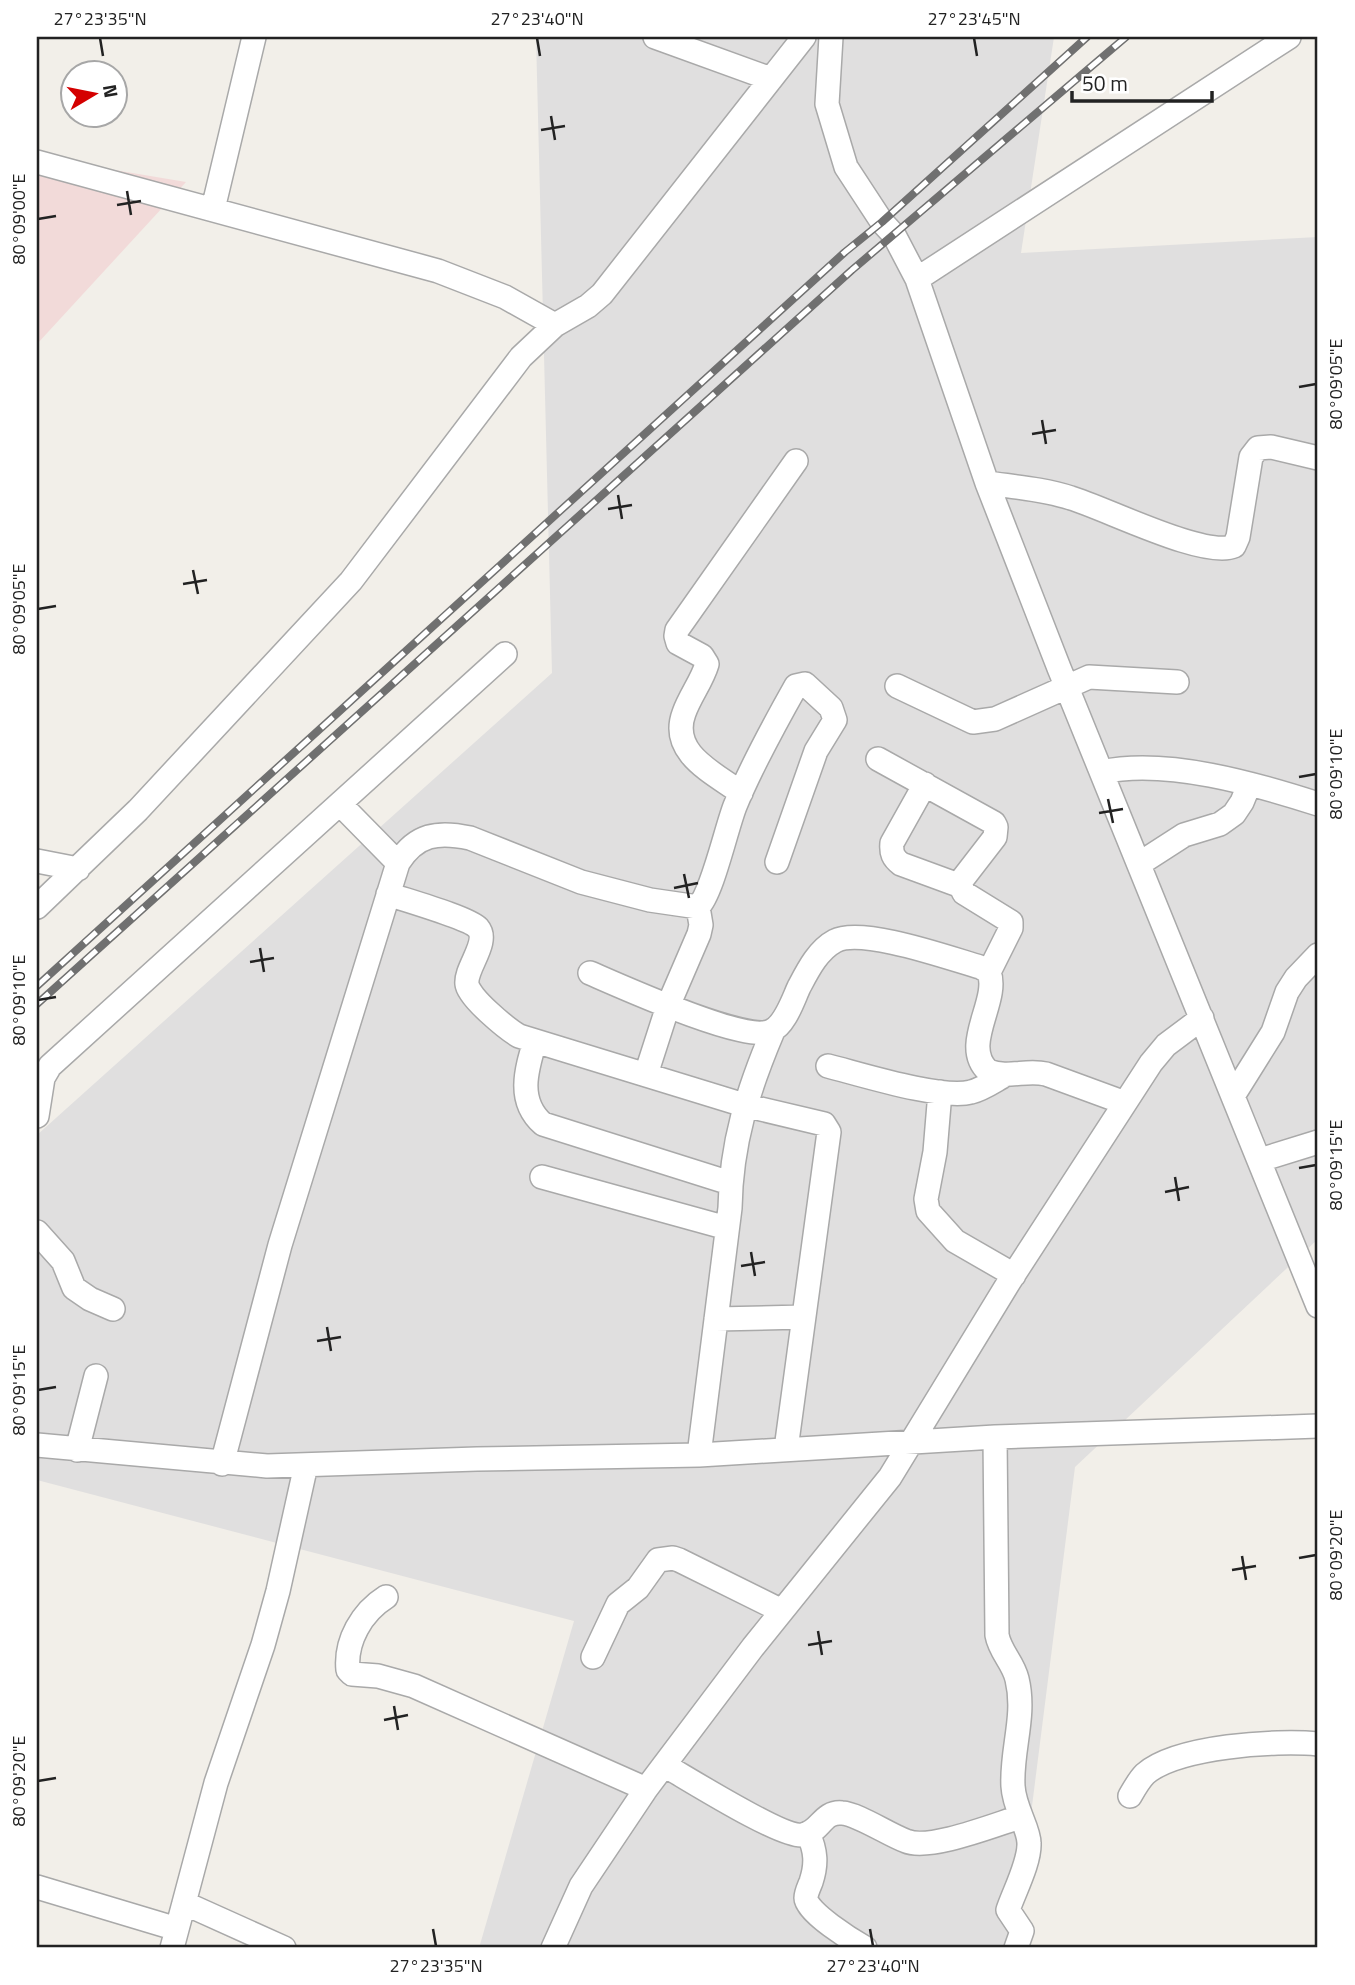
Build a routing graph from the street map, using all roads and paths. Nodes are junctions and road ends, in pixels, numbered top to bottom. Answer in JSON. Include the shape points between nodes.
{"nodes":[{"id":1,"x":254,"y":37,"type":"edge"},
{"id":2,"x":655,"y":37,"type":"edge"},
{"id":3,"x":804,"y":37,"type":"edge"},
{"id":4,"x":831,"y":37,"type":"edge"},
{"id":5,"x":1289,"y":37,"type":"edge"},
{"id":6,"x":771,"y":79,"type":"junction"},
{"id":7,"x":37,"y":162,"type":"edge"},
{"id":8,"x":213,"y":209,"type":"junction"},
{"id":9,"x":917,"y":279,"type":"junction"},
{"id":10,"x":555,"y":325,"type":"junction"},
{"id":11,"x":1318,"y":458,"type":"edge"},
{"id":12,"x":796,"y":461,"type":"dead end"},
{"id":13,"x":987,"y":483,"type":"junction"},
{"id":14,"x":505,"y":654,"type":"dead end"},
{"id":15,"x":1177,"y":682,"type":"dead end"},
{"id":16,"x":897,"y":686,"type":"dead end"},
{"id":17,"x":1066,"y":686,"type":"junction"},
{"id":18,"x":878,"y":759,"type":"dead end"},
{"id":19,"x":1101,"y":772,"type":"junction"},
{"id":20,"x":925,"y":784,"type":"junction"},
{"id":21,"x":1249,"y":785,"type":"junction"},
{"id":22,"x":741,"y":793,"type":"junction"},
{"id":23,"x":1318,"y":804,"type":"edge"},
{"id":24,"x":341,"y":805,"type":"junction"},
{"id":25,"x":37,"y":861,"type":"edge"},
{"id":26,"x":776,"y":862,"type":"dead end"},
{"id":27,"x":398,"y":863,"type":"junction"},
{"id":28,"x":1139,"y":864,"type":"junction"},
{"id":29,"x":78,"y":869,"type":"junction"},
{"id":30,"x":961,"y":886,"type":"junction"},
{"id":31,"x":388,"y":894,"type":"junction"},
{"id":32,"x":37,"y":907,"type":"edge"},
{"id":33,"x":698,"y":908,"type":"junction"},
{"id":34,"x":1318,"y":955,"type":"edge"},
{"id":35,"x":989,"y":972,"type":"junction"},
{"id":36,"x":590,"y":973,"type":"dead end"},
{"id":37,"x":667,"y":1006,"type":"junction"},
{"id":38,"x":1202,"y":1018,"type":"junction"},
{"id":39,"x":773,"y":1031,"type":"junction"},
{"id":40,"x":536,"y":1041,"type":"junction"},
{"id":41,"x":828,"y":1066,"type":"dead end"},
{"id":42,"x":1005,"y":1075,"type":"junction"},
{"id":43,"x":654,"y":1077,"type":"junction"},
{"id":44,"x":940,"y":1092,"type":"junction"},
{"id":45,"x":1233,"y":1096,"type":"junction"},
{"id":46,"x":1125,"y":1103,"type":"junction"},
{"id":47,"x":744,"y":1105,"type":"junction"},
{"id":48,"x":37,"y":1116,"type":"edge"},
{"id":49,"x":1318,"y":1142,"type":"edge"},
{"id":50,"x":1260,"y":1160,"type":"junction"},
{"id":51,"x":542,"y":1177,"type":"dead end"},
{"id":52,"x":730,"y":1182,"type":"junction"},
{"id":53,"x":727,"y":1228,"type":"junction"},
{"id":54,"x":37,"y":1232,"type":"edge"},
{"id":55,"x":1014,"y":1275,"type":"junction"},
{"id":56,"x":1318,"y":1306,"type":"edge"},
{"id":57,"x":113,"y":1310,"type":"dead end"},
{"id":58,"x":803,"y":1317,"type":"junction"},
{"id":59,"x":716,"y":1319,"type":"junction"},
{"id":60,"x":96,"y":1376,"type":"dead end"},
{"id":61,"x":1318,"y":1426,"type":"edge"},
{"id":62,"x":995,"y":1437,"type":"junction"},
{"id":63,"x":911,"y":1443,"type":"junction"},
{"id":64,"x":37,"y":1445,"type":"edge"},
{"id":65,"x":786,"y":1449,"type":"junction"},
{"id":66,"x":77,"y":1450,"type":"junction"},
{"id":67,"x":699,"y":1455,"type":"junction"},
{"id":68,"x":222,"y":1464,"type":"junction"},
{"id":69,"x":306,"y":1465,"type":"junction"},
{"id":70,"x":386,"y":1597,"type":"dead end"},
{"id":71,"x":782,"y":1612,"type":"junction"},
{"id":72,"x":593,"y":1657,"type":"dead end"},
{"id":73,"x":1318,"y":1744,"type":"edge"},
{"id":74,"x":664,"y":1765,"type":"junction"},
{"id":75,"x":646,"y":1789,"type":"junction"},
{"id":76,"x":1130,"y":1796,"type":"dead end"},
{"id":77,"x":1020,"y":1817,"type":"junction"},
{"id":78,"x":808,"y":1833,"type":"junction"},
{"id":79,"x":37,"y":1887,"type":"edge"},
{"id":80,"x":184,"y":1903,"type":"junction"},
{"id":81,"x":175,"y":1939,"type":"edge"},
{"id":82,"x":284,"y":1948,"type":"edge"},
{"id":83,"x":553,"y":1948,"type":"edge"},
{"id":84,"x":865,"y":1948,"type":"edge"},
{"id":85,"x":1016,"y":1948,"type":"edge"}],
"edges":[{"from":1,"to":8,"type":"street"},
{"from":2,"to":6,"type":"street"},
{"from":3,"to":6,"type":"street"},
{"from":4,"to":9,"type":"street","via":[[827,104],[846,167],[894,235]]},
{"from":5,"to":9,"type":"street"},
{"from":6,"to":10,"type":"street","via":[[602,294]]},
{"from":7,"to":8,"type":"street"},
{"from":8,"to":10,"type":"street","via":[[438,271],[505,297]]},
{"from":9,"to":13,"type":"street"},
{"from":10,"to":29,"type":"street","via":[[521,356],[351,581]]},
{"from":11,"to":13,"type":"street","via":[[1258,448],[1251,457],[1238,537],[1228,549],[1171,537],[1071,498]]},
{"from":12,"to":22,"type":"street","via":[[676,636],[678,643],[702,656],[707,664],[683,714],[682,739],[687,753]]},
{"from":13,"to":17,"type":"street"},
{"from":14,"to":24,"type":"street"},
{"from":15,"to":17,"type":"street","via":[[1096,676]]},
{"from":16,"to":17,"type":"street","via":[[973,722],[995,719]]},
{"from":17,"to":19,"type":"street"},
{"from":18,"to":20,"type":"street"},
{"from":19,"to":21,"type":"street","via":[[1145,766]]},
{"from":19,"to":28,"type":"street"},
{"from":20,"to":30,"type":"street","via":[[996,827],[995,836]]},
{"from":20,"to":30,"type":"street","via":[[891,852],[901,864]]},
{"from":21,"to":23,"type":"street"},
{"from":21,"to":28,"type":"street","via":[[1234,814],[1220,824],[1184,835]]},
{"from":22,"to":26,"type":"street","via":[[796,686],[805,684],[831,708],[835,720],[816,751]]},
{"from":22,"to":33,"type":"street"},
{"from":24,"to":27,"type":"street"},
{"from":24,"to":48,"type":"street","via":[[50,1066],[43,1078]]},
{"from":25,"to":29,"type":"street"},
{"from":27,"to":31,"type":"street"},
{"from":27,"to":33,"type":"street","via":[[428,836],[452,834],[581,882]]},
{"from":28,"to":38,"type":"street"},
{"from":29,"to":32,"type":"street"},
{"from":30,"to":35,"type":"street","via":[[964,893],[1011,922]]},
{"from":31,"to":40,"type":"street","via":[[475,925],[481,940],[467,976],[469,991],[512,1032]]},
{"from":31,"to":68,"type":"street","via":[[280,1245]]},
{"from":33,"to":37,"type":"street","via":[[699,934]]},
{"from":34,"to":45,"type":"street","via":[[1287,992],[1273,1032]]},
{"from":35,"to":39,"type":"street","via":[[878,939],[847,937],[825,948],[815,960]]},
{"from":35,"to":42,"type":"street","via":[[991,984],[978,1042],[980,1062],[988,1071]]},
{"from":36,"to":37,"type":"street"},
{"from":37,"to":39,"type":"street","via":[[725,1026]]},
{"from":37,"to":43,"type":"street","via":[[649,1065]]},
{"from":38,"to":45,"type":"street"},
{"from":38,"to":46,"type":"street","via":[[1166,1045]]},
{"from":39,"to":47,"type":"street"},
{"from":40,"to":43,"type":"street"},
{"from":40,"to":52,"type":"street","via":[[525,1097],[543,1124]]},
{"from":41,"to":44,"type":"street"},
{"from":42,"to":44,"type":"street","via":[[972,1092]]},
{"from":42,"to":46,"type":"street","via":[[1046,1073]]},
{"from":43,"to":47,"type":"street"},
{"from":44,"to":55,"type":"street","via":[[928,1211],[955,1241]]},
{"from":45,"to":50,"type":"street"},
{"from":46,"to":55,"type":"street"},
{"from":47,"to":52,"type":"street"},
{"from":47,"to":58,"type":"street","via":[[824,1124],[829,1132]]},
{"from":49,"to":50,"type":"street"},
{"from":50,"to":56,"type":"street"},
{"from":51,"to":53,"type":"street"},
{"from":52,"to":53,"type":"street"},
{"from":53,"to":59,"type":"street"},
{"from":54,"to":57,"type":"street","via":[[63,1261],[74,1288]]},
{"from":55,"to":63,"type":"street"},
{"from":58,"to":59,"type":"street"},
{"from":58,"to":65,"type":"street"},
{"from":59,"to":67,"type":"street"},
{"from":60,"to":66,"type":"street"},
{"from":61,"to":62,"type":"street"},
{"from":62,"to":63,"type":"street"},
{"from":62,"to":77,"type":"street","via":[[997,1635],[1015,1671],[1020,1699],[1013,1775]]},
{"from":63,"to":65,"type":"street"},
{"from":63,"to":71,"type":"street","via":[[890,1477]]},
{"from":64,"to":66,"type":"street"},
{"from":65,"to":67,"type":"street"},
{"from":66,"to":68,"type":"street"},
{"from":67,"to":69,"type":"street"},
{"from":68,"to":69,"type":"street"},
{"from":69,"to":80,"type":"street","via":[[269,1623],[216,1783]]},
{"from":70,"to":75,"type":"street","via":[[368,1612],[352,1638],[347,1662],[352,1674],[414,1686]]},
{"from":71,"to":72,"type":"street","via":[[667,1558],[659,1560],[638,1588],[618,1604]]},
{"from":71,"to":74,"type":"street"},
{"from":73,"to":76,"type":"street","via":[[1271,1743],[1181,1756],[1144,1775]]},
{"from":74,"to":75,"type":"street"},
{"from":74,"to":78,"type":"street","via":[[750,1815],[794,1835]]},
{"from":75,"to":83,"type":"street","via":[[582,1886]]},
{"from":77,"to":78,"type":"street","via":[[932,1843],[908,1843],[845,1812],[825,1816]]},
{"from":77,"to":85,"type":"street","via":[[1029,1845],[1008,1910],[1022,1931]]},
{"from":78,"to":84,"type":"street","via":[[816,1864],[807,1904]]},
{"from":79,"to":81,"type":"street"},
{"from":80,"to":81,"type":"street"},
{"from":80,"to":82,"type":"street"}]}
